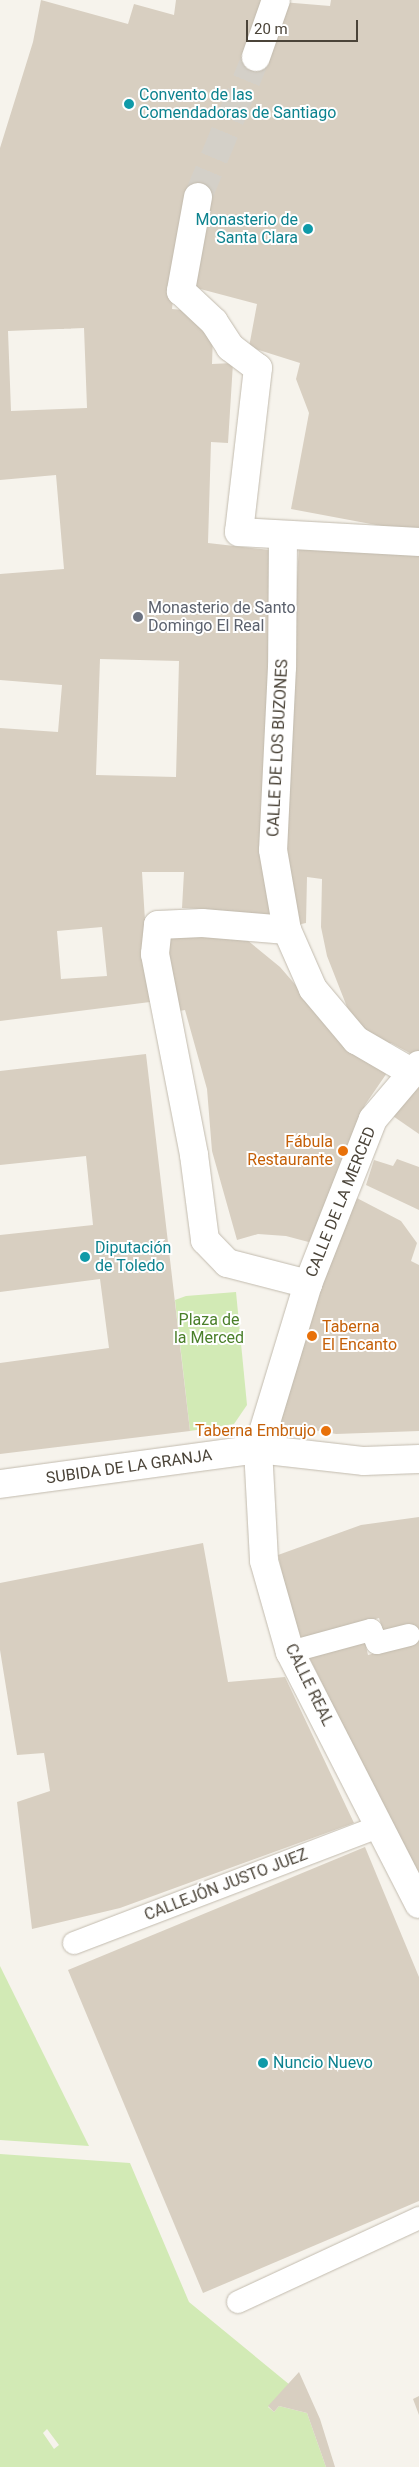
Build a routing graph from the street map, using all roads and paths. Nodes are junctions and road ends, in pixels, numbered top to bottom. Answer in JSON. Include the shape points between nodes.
{"nodes":[{"id":1,"x":276,"y":0,"type":"edge"},
{"id":2,"x":256,"y":57,"type":"tunnel mouth"},
{"id":3,"x":198,"y":198,"type":"tunnel mouth"},
{"id":4,"x":283,"y":535,"type":"junction"},
{"id":5,"x":419,"y":542,"type":"edge"},
{"id":6,"x":287,"y":930,"type":"junction"},
{"id":7,"x":415,"y":1068,"type":"edge"},
{"id":8,"x":308,"y":1284,"type":"junction"},
{"id":9,"x":258,"y":1449,"type":"junction"},
{"id":10,"x":419,"y":1459,"type":"edge"},
{"id":11,"x":0,"y":1484,"type":"edge"},
{"id":12,"x":409,"y":1635,"type":"dead end"},
{"id":13,"x":290,"y":1652,"type":"junction"},
{"id":14,"x":378,"y":1827,"type":"junction"},
{"id":15,"x":419,"y":1904,"type":"edge"},
{"id":16,"x":74,"y":1944,"type":"dead end"},
{"id":17,"x":419,"y":2218,"type":"edge"},
{"id":18,"x":238,"y":2302,"type":"dead end"}],
"edges":[{"from":1,"to":2,"type":"street"},
{"from":3,"to":4,"type":"street","via":[[181,291],[214,322],[230,346],[258,368],[239,532]]},
{"from":4,"to":5,"type":"street"},
{"from":4,"to":6,"type":"street","name":"CALLE DE LOS BUZONES","via":[[282,667],[273,850]]},
{"from":6,"to":7,"type":"street","name":"CALLE DE LOS BUZONES","via":[[313,989],[356,1040]]},
{"from":6,"to":8,"type":"street","via":[[202,923],[158,924],[155,954],[194,1155],[205,1240],[227,1263]]},
{"from":7,"to":8,"type":"street","name":"CALLE DE LA MERCED","via":[[373,1120]]},
{"from":8,"to":9,"type":"street"},
{"from":9,"to":10,"type":"street","name":"SUBIDA DE LA GRANJA","via":[[364,1461]]},
{"from":9,"to":11,"type":"street","name":"SUBIDA DE LA GRANJA"},
{"from":9,"to":13,"type":"street","name":"CALLE REAL","via":[[264,1561]]},
{"from":12,"to":13,"type":"lane","via":[[376,1643],[371,1630]]},
{"from":13,"to":14,"type":"street","name":"CALLE REAL"},
{"from":14,"to":15,"type":"street","name":"CALLE REAL"},
{"from":14,"to":16,"type":"lane","name":"CALLEJÓN JUSTO JUEZ"},
{"from":17,"to":18,"type":"lane"}]}
